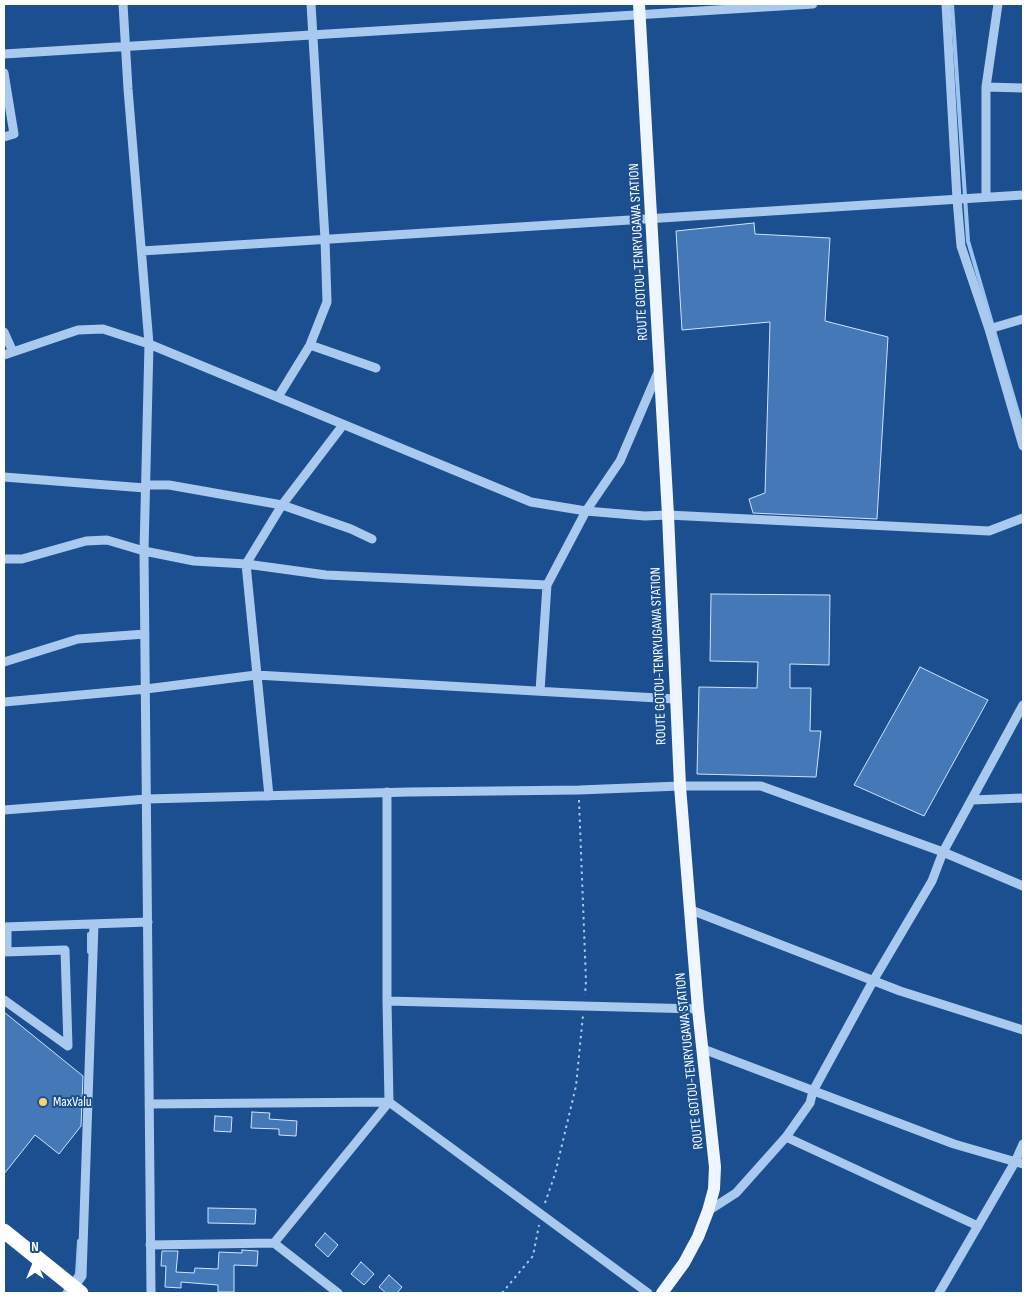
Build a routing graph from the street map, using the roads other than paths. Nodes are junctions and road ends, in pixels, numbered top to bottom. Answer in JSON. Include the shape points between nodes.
{"nodes":[{"id":1,"x":123,"y":4,"type":"edge"},
{"id":2,"x":311,"y":4,"type":"edge"},
{"id":3,"x":813,"y":4,"type":"edge"},
{"id":4,"x":946,"y":4,"type":"edge"},
{"id":5,"x":998,"y":4,"type":"edge"},
{"id":6,"x":640,"y":9,"type":"edge"},
{"id":7,"x":313,"y":35,"type":"junction"},
{"id":8,"x":126,"y":46,"type":"junction"},
{"id":9,"x":4,"y":54,"type":"edge"},
{"id":10,"x":4,"y":73,"type":"edge"},
{"id":11,"x":986,"y":87,"type":"junction"},
{"id":12,"x":1023,"y":88,"type":"edge"},
{"id":13,"x":4,"y":136,"type":"edge"},
{"id":14,"x":1023,"y":195,"type":"edge"},
{"id":15,"x":986,"y":197,"type":"junction"},
{"id":16,"x":957,"y":199,"type":"junction"},
{"id":17,"x":652,"y":219,"type":"junction"},
{"id":18,"x":326,"y":239,"type":"junction"},
{"id":19,"x":142,"y":251,"type":"junction"},
{"id":20,"x":1023,"y":319,"type":"edge"},
{"id":21,"x":989,"y":329,"type":"junction"},
{"id":22,"x":4,"y":332,"type":"edge"},
{"id":23,"x":149,"y":344,"type":"junction"},
{"id":24,"x":310,"y":345,"type":"junction"},
{"id":25,"x":8,"y":354,"type":"edge"},
{"id":26,"x":660,"y":367,"type":"junction"},
{"id":27,"x":376,"y":368,"type":"dead end"},
{"id":28,"x":278,"y":397,"type":"junction"},
{"id":29,"x":344,"y":425,"type":"junction"},
{"id":30,"x":1023,"y":446,"type":"edge"},
{"id":31,"x":4,"y":477,"type":"edge"},
{"id":32,"x":145,"y":487,"type":"junction"},
{"id":33,"x":282,"y":505,"type":"junction"},
{"id":34,"x":586,"y":511,"type":"junction"},
{"id":35,"x":668,"y":515,"type":"junction"},
{"id":36,"x":1023,"y":518,"type":"edge"},
{"id":37,"x":372,"y":539,"type":"dead end"},
{"id":38,"x":144,"y":551,"type":"junction"},
{"id":39,"x":4,"y":559,"type":"edge"},
{"id":40,"x":246,"y":564,"type":"junction"},
{"id":41,"x":547,"y":585,"type":"junction"},
{"id":42,"x":145,"y":634,"type":"junction"},
{"id":43,"x":4,"y":662,"type":"edge"},
{"id":44,"x":256,"y":675,"type":"junction"},
{"id":45,"x":146,"y":689,"type":"junction"},
{"id":46,"x":540,"y":691,"type":"junction"},
{"id":47,"x":675,"y":699,"type":"junction"},
{"id":48,"x":4,"y":702,"type":"edge"},
{"id":49,"x":1023,"y":705,"type":"edge"},
{"id":50,"x":680,"y":786,"type":"junction"},
{"id":51,"x":387,"y":792,"type":"junction"},
{"id":52,"x":269,"y":796,"type":"junction"},
{"id":53,"x":1023,"y":798,"type":"edge"},
{"id":54,"x":147,"y":799,"type":"junction"},
{"id":55,"x":972,"y":800,"type":"junction"},
{"id":56,"x":4,"y":810,"type":"edge"},
{"id":57,"x":943,"y":852,"type":"junction"},
{"id":58,"x":1023,"y":886,"type":"edge"},
{"id":59,"x":691,"y":910,"type":"junction"},
{"id":60,"x":148,"y":922,"type":"junction"},
{"id":61,"x":94,"y":924,"type":"junction"},
{"id":62,"x":5,"y":927,"type":"edge"},
{"id":63,"x":6,"y":952,"type":"edge"},
{"id":64,"x":873,"y":981,"type":"junction"},
{"id":65,"x":4,"y":1000,"type":"edge"},
{"id":66,"x":386,"y":1001,"type":"junction"},
{"id":67,"x":698,"y":1009,"type":"junction"},
{"id":68,"x":1023,"y":1030,"type":"edge"},
{"id":69,"x":703,"y":1050,"type":"junction"},
{"id":70,"x":813,"y":1091,"type":"junction"},
{"id":71,"x":389,"y":1102,"type":"junction"},
{"id":72,"x":149,"y":1104,"type":"junction"},
{"id":73,"x":786,"y":1137,"type":"junction"},
{"id":74,"x":1023,"y":1144,"type":"edge"},
{"id":75,"x":1019,"y":1163,"type":"edge"},
{"id":76,"x":708,"y":1211,"type":"junction"},
{"id":77,"x":978,"y":1226,"type":"junction"},
{"id":78,"x":4,"y":1231,"type":"edge"},
{"id":79,"x":274,"y":1243,"type":"junction"},
{"id":80,"x":150,"y":1245,"type":"junction"},
{"id":81,"x":74,"y":1287,"type":"edge"},
{"id":82,"x":151,"y":1293,"type":"edge"},
{"id":83,"x":338,"y":1293,"type":"edge"},
{"id":84,"x":648,"y":1293,"type":"edge"},
{"id":85,"x":662,"y":1293,"type":"edge"},
{"id":86,"x":940,"y":1293,"type":"edge"}],
"edges":[{"from":1,"to":8,"type":"street"},
{"from":2,"to":7,"type":"street"},
{"from":3,"to":6,"type":"street"},
{"from":4,"to":16,"type":"street"},
{"from":5,"to":11,"type":"street"},
{"from":6,"to":7,"type":"street"},
{"from":6,"to":17,"type":"main road","name":"ROUTE GOTOU-TENRYUGAWA STATION"},
{"from":7,"to":8,"type":"street"},
{"from":7,"to":18,"type":"street"},
{"from":8,"to":9,"type":"street"},
{"from":8,"to":19,"type":"street"},
{"from":10,"to":13,"type":"street","via":[[14,134]]},
{"from":11,"to":12,"type":"street"},
{"from":11,"to":15,"type":"street"},
{"from":14,"to":15,"type":"street"},
{"from":15,"to":16,"type":"street"},
{"from":16,"to":17,"type":"street"},
{"from":16,"to":21,"type":"street","via":[[962,246]]},
{"from":17,"to":18,"type":"street"},
{"from":17,"to":26,"type":"main road","name":"ROUTE GOTOU-TENRYUGAWA STATION"},
{"from":18,"to":19,"type":"street"},
{"from":18,"to":24,"type":"street","via":[[327,302]]},
{"from":19,"to":23,"type":"street"},
{"from":20,"to":21,"type":"street"},
{"from":21,"to":30,"type":"street"},
{"from":22,"to":25,"type":"street"},
{"from":23,"to":25,"type":"street","via":[[103,329],[78,330]]},
{"from":23,"to":28,"type":"street"},
{"from":23,"to":32,"type":"street"},
{"from":24,"to":27,"type":"street"},
{"from":24,"to":28,"type":"street"},
{"from":26,"to":34,"type":"street","via":[[620,461]]},
{"from":26,"to":35,"type":"main road","name":"ROUTE GOTOU-TENRYUGAWA STATION"},
{"from":28,"to":29,"type":"street"},
{"from":29,"to":33,"type":"street"},
{"from":29,"to":34,"type":"street","via":[[531,502]]},
{"from":31,"to":32,"type":"street"},
{"from":32,"to":33,"type":"street","via":[[169,485]]},
{"from":32,"to":38,"type":"street"},
{"from":33,"to":37,"type":"street"},
{"from":33,"to":40,"type":"street"},
{"from":34,"to":35,"type":"street"},
{"from":34,"to":41,"type":"street"},
{"from":35,"to":36,"type":"street","via":[[989,531]]},
{"from":35,"to":47,"type":"main road","name":"ROUTE GOTOU-TENRYUGAWA STATION"},
{"from":38,"to":39,"type":"street","via":[[107,540],[86,541],[22,558]]},
{"from":38,"to":40,"type":"street","via":[[194,561]]},
{"from":38,"to":42,"type":"street"},
{"from":40,"to":41,"type":"street","via":[[326,575]]},
{"from":40,"to":44,"type":"street"},
{"from":41,"to":46,"type":"street"},
{"from":42,"to":43,"type":"street","via":[[78,639]]},
{"from":42,"to":45,"type":"street"},
{"from":44,"to":45,"type":"street"},
{"from":44,"to":46,"type":"street"},
{"from":44,"to":52,"type":"street"},
{"from":45,"to":48,"type":"street"},
{"from":45,"to":54,"type":"street"},
{"from":46,"to":47,"type":"street"},
{"from":47,"to":50,"type":"main road","name":"ROUTE GOTOU-TENRYUGAWA STATION"},
{"from":49,"to":55,"type":"street"},
{"from":50,"to":51,"type":"street"},
{"from":50,"to":57,"type":"street","via":[[760,786]]},
{"from":50,"to":59,"type":"main road","name":"ROUTE GOTOU-TENRYUGAWA STATION"},
{"from":51,"to":52,"type":"street"},
{"from":51,"to":66,"type":"street"},
{"from":52,"to":54,"type":"street"},
{"from":53,"to":55,"type":"street"},
{"from":54,"to":56,"type":"street"},
{"from":54,"to":60,"type":"street"},
{"from":55,"to":57,"type":"street"},
{"from":57,"to":58,"type":"street"},
{"from":57,"to":64,"type":"street","via":[[932,880]]},
{"from":59,"to":64,"type":"street"},
{"from":59,"to":67,"type":"main road","name":"ROUTE GOTOU-TENRYUGAWA STATION"},
{"from":60,"to":61,"type":"street"},
{"from":60,"to":72,"type":"street"},
{"from":61,"to":62,"type":"street"},
{"from":61,"to":81,"type":"street","via":[[82,1276]]},
{"from":62,"to":63,"type":"street"},
{"from":63,"to":65,"type":"street","via":[[66,950],[68,1046]]},
{"from":64,"to":68,"type":"street"},
{"from":64,"to":70,"type":"street"},
{"from":66,"to":67,"type":"street"},
{"from":66,"to":71,"type":"street"},
{"from":67,"to":69,"type":"main road","name":"ROUTE GOTOU-TENRYUGAWA STATION"},
{"from":69,"to":70,"type":"street"},
{"from":69,"to":76,"type":"main road","name":"ROUTE GOTOU-TENRYUGAWA STATION","via":[[716,1167]]},
{"from":70,"to":73,"type":"street","via":[[810,1103]]},
{"from":70,"to":75,"type":"street","via":[[954,1144]]},
{"from":71,"to":72,"type":"street"},
{"from":71,"to":79,"type":"street"},
{"from":71,"to":84,"type":"street"},
{"from":72,"to":80,"type":"street"},
{"from":73,"to":76,"type":"street","via":[[736,1193]]},
{"from":73,"to":77,"type":"street"},
{"from":74,"to":75,"type":"street"},
{"from":75,"to":77,"type":"street"},
{"from":76,"to":85,"type":"main road","name":"ROUTE GOTOU-TENRYUGAWA STATION","via":[[684,1263]]},
{"from":77,"to":86,"type":"street"},
{"from":78,"to":81,"type":"highway"},
{"from":79,"to":80,"type":"street"},
{"from":79,"to":83,"type":"street"},
{"from":80,"to":82,"type":"street"}]}
